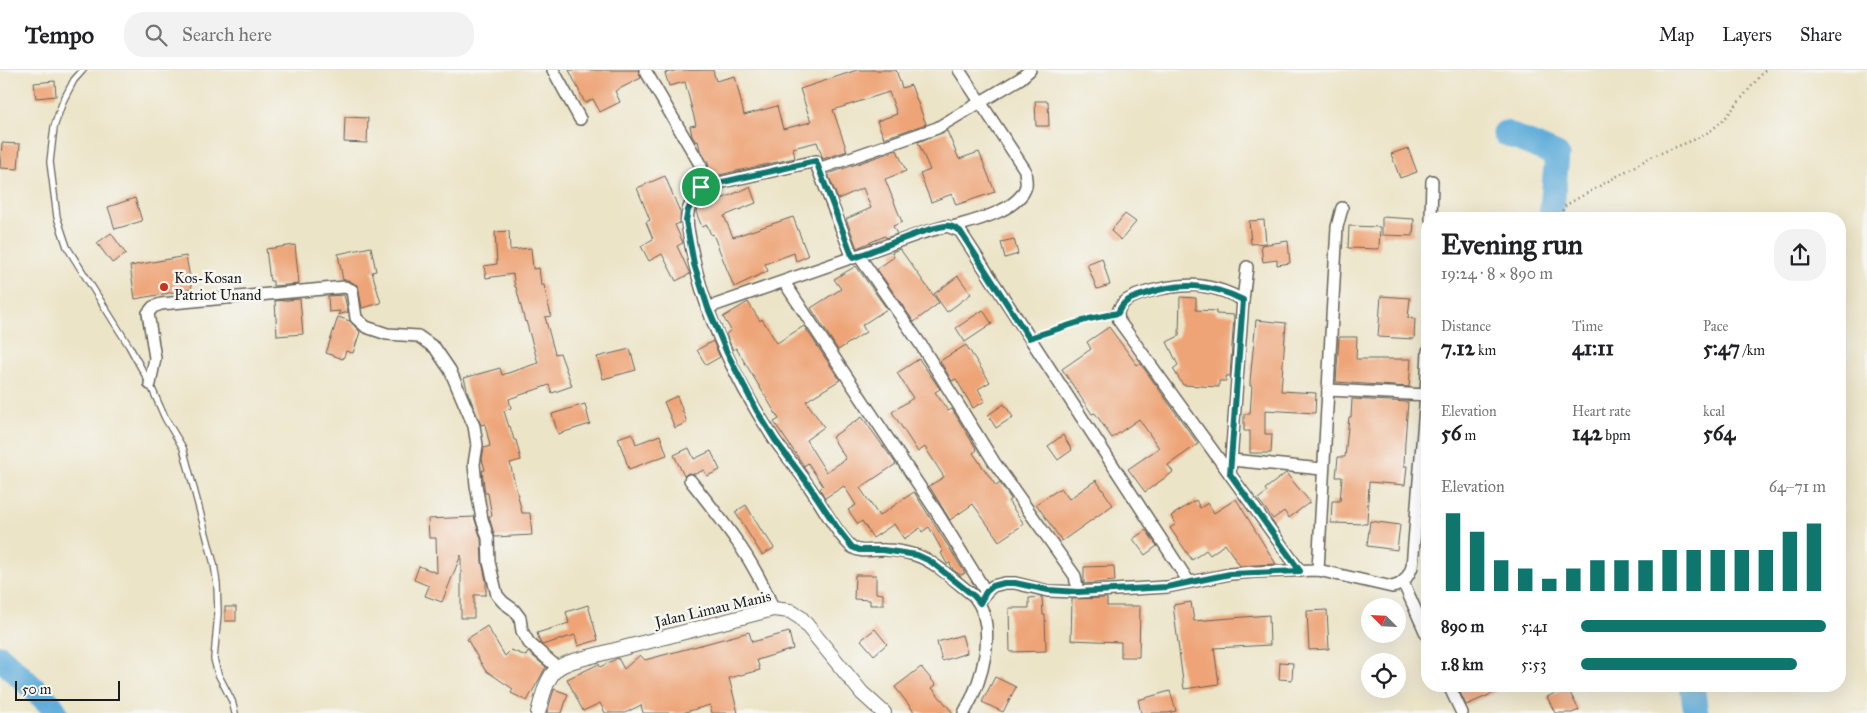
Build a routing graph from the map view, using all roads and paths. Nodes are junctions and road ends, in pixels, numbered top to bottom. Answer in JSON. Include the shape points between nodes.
{"nodes":[{"id":1,"x":83,"y":70,"type":"edge"},
{"id":2,"x":553,"y":70,"type":"edge"},
{"id":3,"x":645,"y":70,"type":"edge"},
{"id":4,"x":959,"y":70,"type":"edge"},
{"id":5,"x":1030,"y":70,"type":"edge"},
{"id":6,"x":1765,"y":70,"type":"edge"},
{"id":7,"x":980,"y":103,"type":"junction"},
{"id":8,"x":580,"y":119,"type":"dead end"},
{"id":9,"x":818,"y":169,"type":"junction"},
{"id":10,"x":1432,"y":181,"type":"dead end"},
{"id":11,"x":701,"y":187,"type":"junction"},
{"id":12,"x":1342,"y":208,"type":"dead end"},
{"id":13,"x":1431,"y":212,"type":"edge"},
{"id":14,"x":1562,"y":212,"type":"edge"},
{"id":15,"x":953,"y":227,"type":"junction"},
{"id":16,"x":856,"y":257,"type":"junction"},
{"id":17,"x":1247,"y":267,"type":"dead end"},
{"id":18,"x":784,"y":282,"type":"junction"},
{"id":19,"x":1243,"y":300,"type":"junction"},
{"id":20,"x":708,"y":308,"type":"junction"},
{"id":21,"x":1118,"y":313,"type":"junction"},
{"id":22,"x":1029,"y":338,"type":"junction"},
{"id":23,"x":150,"y":384,"type":"junction"},
{"id":24,"x":1328,"y":390,"type":"junction"},
{"id":25,"x":1421,"y":395,"type":"edge"},
{"id":26,"x":1232,"y":460,"type":"junction"},
{"id":27,"x":1421,"y":464,"type":"edge"},
{"id":28,"x":1322,"y":469,"type":"junction"},
{"id":29,"x":1230,"y":474,"type":"junction"},
{"id":30,"x":690,"y":480,"type":"dead end"},
{"id":31,"x":1318,"y":570,"type":"junction"},
{"id":32,"x":1300,"y":571,"type":"junction"},
{"id":33,"x":1189,"y":582,"type":"junction"},
{"id":34,"x":1402,"y":582,"type":"junction"},
{"id":35,"x":986,"y":592,"type":"junction"},
{"id":36,"x":1078,"y":592,"type":"junction"},
{"id":37,"x":980,"y":603,"type":"junction"},
{"id":38,"x":773,"y":609,"type":"junction"},
{"id":39,"x":1421,"y":623,"type":"edge"},
{"id":40,"x":558,"y":668,"type":"junction"},
{"id":41,"x":1452,"y":692,"type":"edge"},
{"id":42,"x":235,"y":713,"type":"edge"},
{"id":43,"x":538,"y":713,"type":"edge"},
{"id":44,"x":884,"y":713,"type":"edge"},
{"id":45,"x":964,"y":713,"type":"edge"},
{"id":46,"x":1462,"y":713,"type":"edge"}],
"edges":[{"from":1,"to":23,"type":"lane","via":[[63,101],[54,127],[50,162],[58,217],[67,247]]},
{"from":2,"to":8,"type":"street"},
{"from":3,"to":11,"type":"street","via":[[701,166],[704,177]]},
{"from":4,"to":7,"type":"street"},
{"from":5,"to":7,"type":"street"},
{"from":6,"to":14,"type":"path","via":[[1712,130],[1650,157],[1566,205]]},
{"from":7,"to":9,"type":"street","via":[[937,128]]},
{"from":7,"to":15,"type":"street","via":[[1025,170],[1026,185],[1020,197],[1005,207],[984,218]]},
{"from":9,"to":11,"type":"street","via":[[816,161]]},
{"from":9,"to":16,"type":"street"},
{"from":10,"to":13,"type":"street"},
{"from":11,"to":20,"type":"street","via":[[688,210],[686,221],[694,264]]},
{"from":12,"to":24,"type":"street","via":[[1337,227]]},
{"from":15,"to":16,"type":"street","via":[[922,233]]},
{"from":15,"to":22,"type":"street","via":[[960,231]]},
{"from":16,"to":18,"type":"street"},
{"from":16,"to":36,"type":"street","via":[[920,345],[994,462],[1075,576]]},
{"from":17,"to":19,"type":"street"},
{"from":18,"to":20,"type":"street"},
{"from":18,"to":35,"type":"street"},
{"from":19,"to":21,"type":"street","via":[[1214,288],[1166,287],[1127,300]]},
{"from":19,"to":26,"type":"street"},
{"from":20,"to":37,"type":"street","via":[[757,411],[852,547],[917,555],[930,561]]},
{"from":21,"to":22,"type":"path"},
{"from":21,"to":29,"type":"street","via":[[1119,321]]},
{"from":22,"to":33,"type":"street"},
{"from":23,"to":40,"type":"street","via":[[154,358],[148,313],[161,304],[345,287],[352,290],[356,318],[366,327],[386,334],[418,336],[429,342],[450,370],[474,426],[476,485],[497,595],[520,618],[522,631],[529,643]]},
{"from":23,"to":42,"type":"lane","via":[[183,448],[214,564],[218,613],[214,659]]},
{"from":24,"to":25,"type":"street"},
{"from":24,"to":28,"type":"street"},
{"from":26,"to":28,"type":"street"},
{"from":26,"to":29,"type":"street"},
{"from":27,"to":34,"type":"street","via":[[1412,567]]},
{"from":28,"to":31,"type":"street"},
{"from":29,"to":32,"type":"street"},
{"from":30,"to":38,"type":"street","via":[[735,536],[764,585]]},
{"from":31,"to":32,"type":"street"},
{"from":31,"to":34,"type":"street","via":[[1392,586]]},
{"from":32,"to":33,"type":"street","via":[[1230,574]]},
{"from":33,"to":36,"type":"street","via":[[1167,587]]},
{"from":34,"to":39,"type":"street"},
{"from":35,"to":36,"type":"street","via":[[1004,583]]},
{"from":35,"to":37,"type":"street"},
{"from":37,"to":45,"type":"street","via":[[986,661]]},
{"from":38,"to":40,"type":"street","name":"Jalan Limau Manis","via":[[573,661]]},
{"from":38,"to":44,"type":"street","name":"Jalan Limau Manis","via":[[790,611],[801,618],[862,693]]},
{"from":40,"to":43,"type":"street","via":[[547,686]]},
{"from":41,"to":46,"type":"street"}]}
